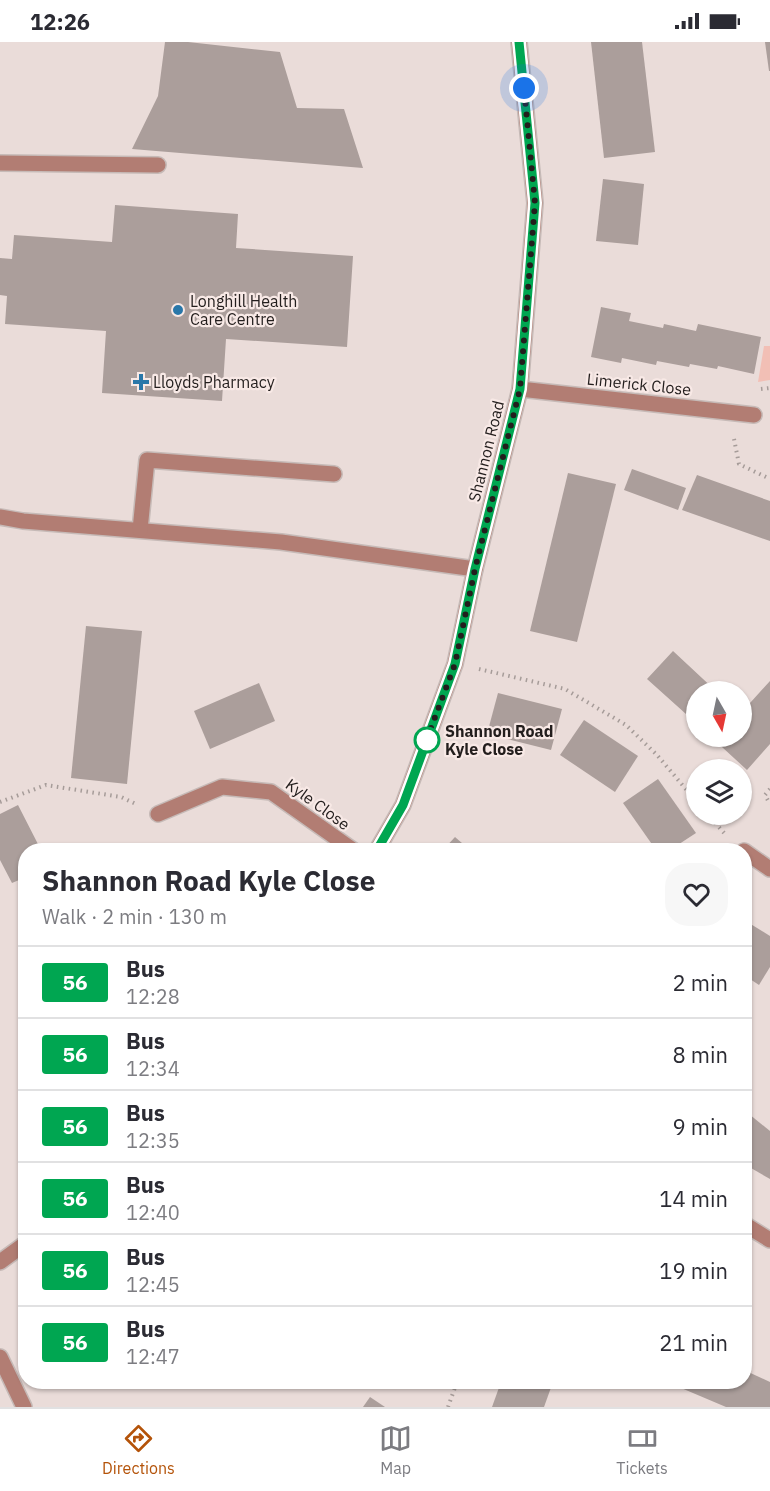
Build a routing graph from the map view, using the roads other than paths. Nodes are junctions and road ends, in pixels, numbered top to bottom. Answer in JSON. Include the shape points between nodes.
{"nodes":[{"id":1,"x":519,"y":42,"type":"edge"},
{"id":2,"x":0,"y":163,"type":"edge"},
{"id":3,"x":158,"y":165,"type":"dead end"},
{"id":4,"x":520,"y":389,"type":"junction"},
{"id":5,"x":754,"y":415,"type":"dead end"},
{"id":6,"x":334,"y":474,"type":"dead end"},
{"id":7,"x":0,"y":517,"type":"edge"},
{"id":8,"x":140,"y":530,"type":"junction"},
{"id":9,"x":475,"y":569,"type":"junction"},
{"id":10,"x":158,"y":814,"type":"road end"},
{"id":11,"x":343,"y":843,"type":"edge"},
{"id":12,"x":381,"y":843,"type":"edge"},
{"id":13,"x":752,"y":857,"type":"edge"},
{"id":14,"x":770,"y":869,"type":"edge"},
{"id":15,"x":752,"y":1229,"type":"edge"},
{"id":16,"x":770,"y":1240,"type":"edge"},
{"id":17,"x":18,"y":1249,"type":"edge"},
{"id":18,"x":0,"y":1262,"type":"edge"},
{"id":19,"x":0,"y":1357,"type":"edge"},
{"id":20,"x":24,"y":1407,"type":"edge"}],
"edges":[{"from":1,"to":4,"type":"street","name":"Shannon Road","via":[[535,203]]},
{"from":2,"to":3,"type":"street"},
{"from":4,"to":5,"type":"street","name":"Limerick Close"},
{"from":4,"to":9,"type":"street","name":"Shannon Road"},
{"from":6,"to":8,"type":"street","via":[[147,460]]},
{"from":7,"to":8,"type":"street"},
{"from":8,"to":9,"type":"street","via":[[281,542]]},
{"from":9,"to":12,"type":"street","name":"Shannon Road","via":[[455,664],[403,805]]},
{"from":10,"to":11,"type":"street","name":"Kyle Close","via":[[222,787],[271,792]]},
{"from":13,"to":14,"type":"street"},
{"from":15,"to":16,"type":"street"},
{"from":17,"to":18,"type":"street"},
{"from":19,"to":20,"type":"street"}]}
